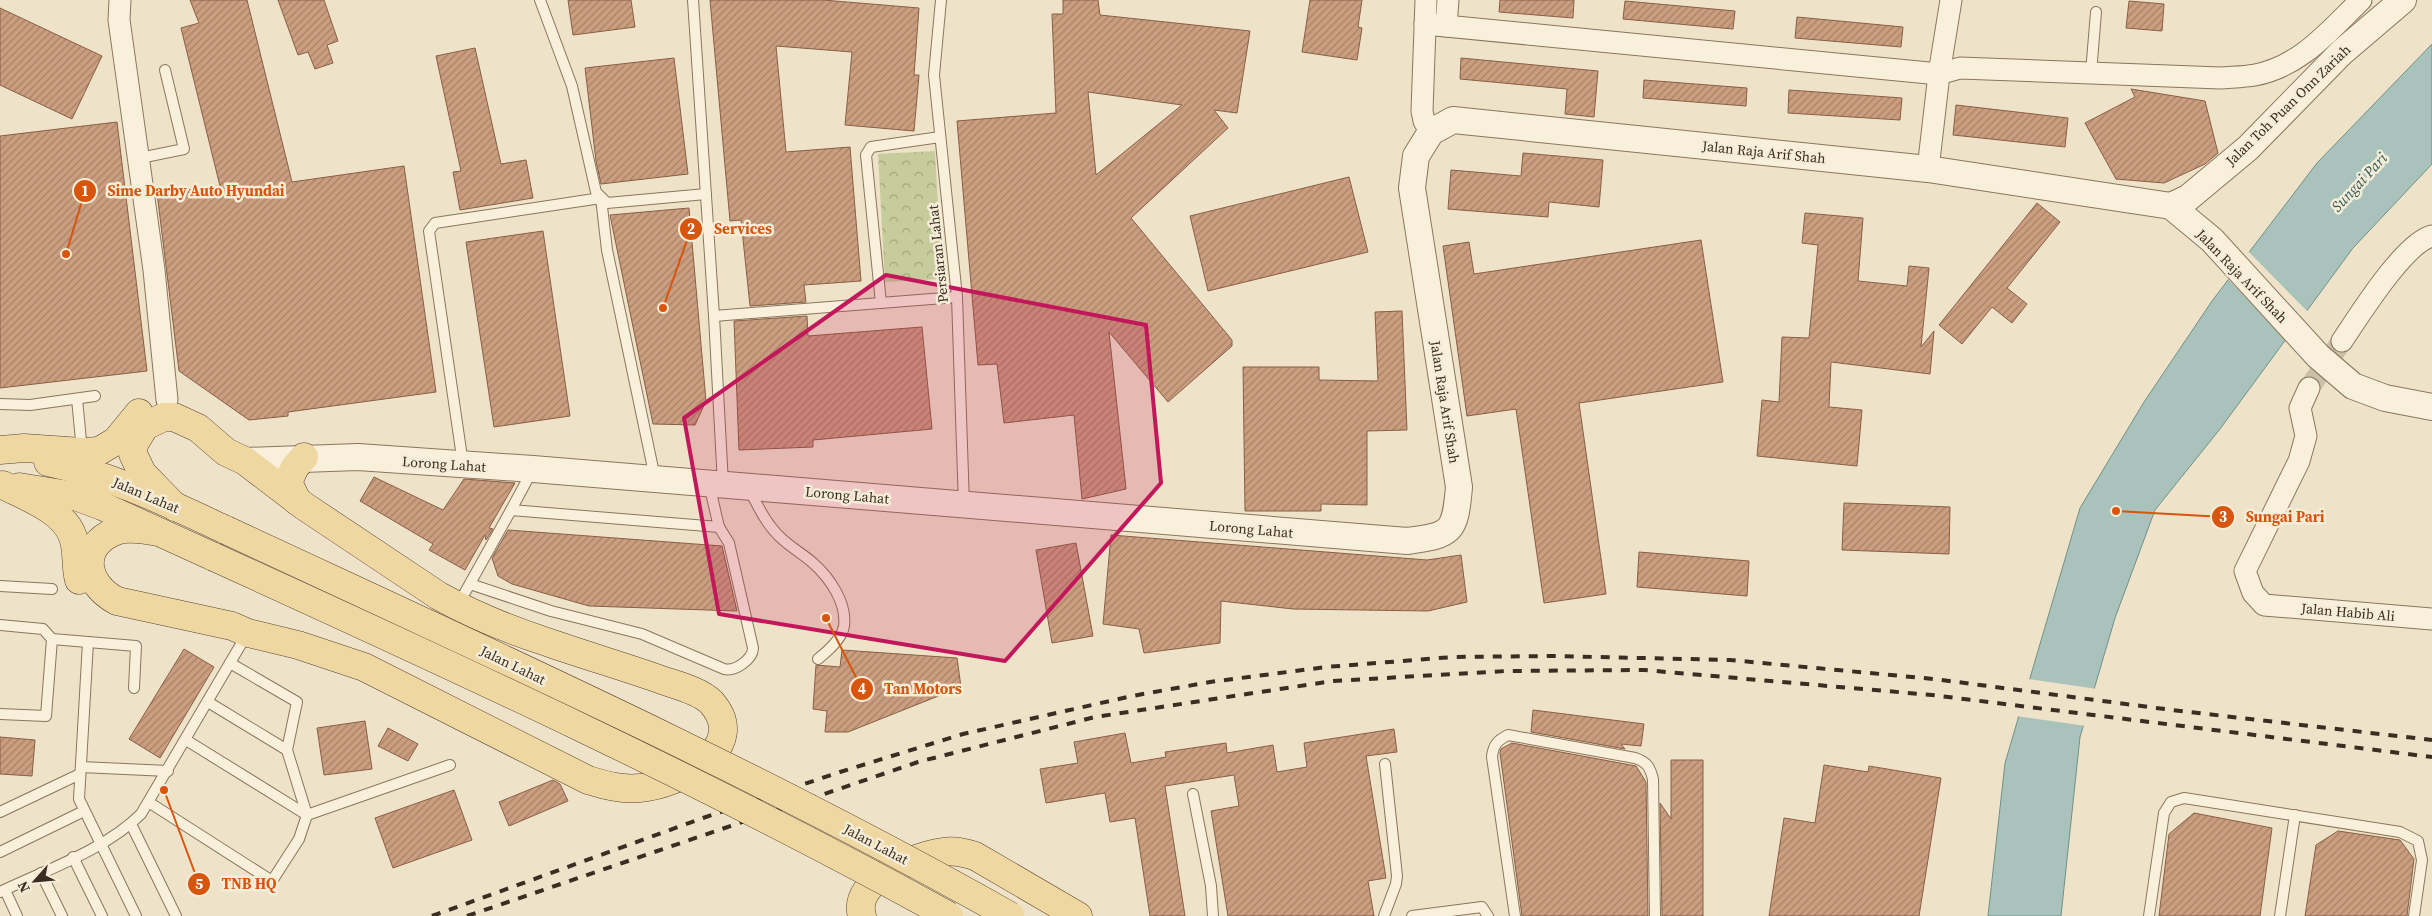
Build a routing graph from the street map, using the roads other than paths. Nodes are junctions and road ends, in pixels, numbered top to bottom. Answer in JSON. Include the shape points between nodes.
{"nodes":[{"id":1,"x":120,"y":0,"type":"edge"},
{"id":2,"x":540,"y":0,"type":"edge"},
{"id":3,"x":693,"y":0,"type":"edge"},
{"id":4,"x":941,"y":0,"type":"edge"},
{"id":5,"x":1426,"y":0,"type":"edge"},
{"id":6,"x":1448,"y":0,"type":"edge"},
{"id":7,"x":1951,"y":0,"type":"edge"},
{"id":8,"x":2361,"y":0,"type":"edge"},
{"id":9,"x":2403,"y":0,"type":"edge"},
{"id":10,"x":2096,"y":12,"type":"dead end"},
{"id":11,"x":1425,"y":24,"type":"junction"},
{"id":12,"x":1446,"y":26,"type":"junction"},
{"id":13,"x":165,"y":70,"type":"dead end"},
{"id":14,"x":2091,"y":73,"type":"junction"},
{"id":15,"x":1939,"y":74,"type":"junction"},
{"id":16,"x":1431,"y":132,"type":"junction"},
{"id":17,"x":940,"y":137,"type":"junction"},
{"id":18,"x":140,"y":158,"type":"junction"},
{"id":19,"x":1928,"y":169,"type":"junction"},
{"id":20,"x":706,"y":194,"type":"junction"},
{"id":21,"x":601,"y":198,"type":"junction"},
{"id":22,"x":2171,"y":206,"type":"junction"},
{"id":23,"x":2432,"y":236,"type":"edge"},
{"id":24,"x":957,"y":297,"type":"junction"},
{"id":25,"x":881,"y":303,"type":"junction"},
{"id":26,"x":714,"y":316,"type":"junction"},
{"id":27,"x":2342,"y":341,"type":"tunnel mouth"},
{"id":28,"x":2309,"y":388,"type":"tunnel mouth"},
{"id":29,"x":95,"y":396,"type":"dead end"},
{"id":30,"x":77,"y":399,"type":"junction"},
{"id":31,"x":167,"y":400,"type":"junction"},
{"id":32,"x":0,"y":404,"type":"edge"},
{"id":33,"x":2432,"y":406,"type":"edge"},
{"id":34,"x":0,"y":450,"type":"edge"},
{"id":35,"x":82,"y":452,"type":"junction"},
{"id":36,"x":0,"y":454,"type":"edge"},
{"id":37,"x":304,"y":457,"type":"junction"},
{"id":38,"x":246,"y":460,"type":"junction"},
{"id":39,"x":464,"y":466,"type":"junction"},
{"id":40,"x":533,"y":469,"type":"junction"},
{"id":41,"x":656,"y":478,"type":"junction"},
{"id":42,"x":726,"y":484,"type":"junction"},
{"id":43,"x":1,"y":485,"type":"edge"},
{"id":44,"x":297,"y":501,"type":"junction"},
{"id":45,"x":964,"y":505,"type":"junction"},
{"id":46,"x":175,"y":507,"type":"junction"},
{"id":47,"x":512,"y":510,"type":"junction"},
{"id":48,"x":720,"y":527,"type":"junction"},
{"id":49,"x":1447,"y":530,"type":"joint"},
{"id":50,"x":159,"y":532,"type":"junction"},
{"id":51,"x":0,"y":586,"type":"edge"},
{"id":52,"x":52,"y":589,"type":"dead end"},
{"id":53,"x":463,"y":595,"type":"junction"},
{"id":54,"x":2432,"y":619,"type":"edge"},
{"id":55,"x":0,"y":625,"type":"edge"},
{"id":56,"x":248,"y":633,"type":"junction"},
{"id":57,"x":52,"y":639,"type":"junction"},
{"id":58,"x":88,"y":642,"type":"junction"},
{"id":59,"x":818,"y":659,"type":"dead end"},
{"id":60,"x":230,"y":663,"type":"junction"},
{"id":61,"x":134,"y":688,"type":"dead end"},
{"id":62,"x":208,"y":702,"type":"junction"},
{"id":63,"x":0,"y":714,"type":"edge"},
{"id":64,"x":186,"y":740,"type":"junction"},
{"id":65,"x":287,"y":750,"type":"junction"},
{"id":66,"x":1385,"y":764,"type":"dead end"},
{"id":67,"x":450,"y":765,"type":"dead end"},
{"id":68,"x":80,"y":770,"type":"junction"},
{"id":69,"x":168,"y":771,"type":"junction"},
{"id":70,"x":1193,"y":794,"type":"dead end"},
{"id":71,"x":150,"y":803,"type":"junction"},
{"id":72,"x":84,"y":811,"type":"junction"},
{"id":73,"x":0,"y":812,"type":"edge"},
{"id":74,"x":307,"y":814,"type":"junction"},
{"id":75,"x":2295,"y":815,"type":"junction"},
{"id":76,"x":131,"y":824,"type":"junction"},
{"id":77,"x":100,"y":844,"type":"junction"},
{"id":78,"x":0,"y":852,"type":"edge"},
{"id":79,"x":73,"y":857,"type":"junction"},
{"id":80,"x":41,"y":873,"type":"junction"},
{"id":81,"x":2,"y":891,"type":"edge"},
{"id":82,"x":18,"y":916,"type":"edge"},
{"id":83,"x":62,"y":916,"type":"edge"},
{"id":84,"x":102,"y":916,"type":"edge"},
{"id":85,"x":136,"y":916,"type":"edge"},
{"id":86,"x":176,"y":916,"type":"edge"},
{"id":87,"x":862,"y":916,"type":"edge"},
{"id":88,"x":948,"y":916,"type":"edge"},
{"id":89,"x":1010,"y":916,"type":"edge"},
{"id":90,"x":1078,"y":916,"type":"edge"},
{"id":91,"x":1213,"y":916,"type":"edge"},
{"id":92,"x":1384,"y":916,"type":"edge"},
{"id":93,"x":1412,"y":916,"type":"edge"},
{"id":94,"x":1488,"y":916,"type":"edge"},
{"id":95,"x":1515,"y":916,"type":"edge"},
{"id":96,"x":1654,"y":916,"type":"edge"},
{"id":97,"x":2149,"y":916,"type":"edge"},
{"id":98,"x":2280,"y":916,"type":"edge"},
{"id":99,"x":2414,"y":916,"type":"edge"}],
"edges":[{"from":1,"to":18,"type":"street","via":[[119,20]]},
{"from":2,"to":21,"type":"lane","via":[[572,86],[596,192]]},
{"from":3,"to":20,"type":"lane"},
{"from":4,"to":17,"type":"lane","name":"Persiaran Lahat","via":[[934,75]]},
{"from":5,"to":11,"type":"street"},
{"from":6,"to":12,"type":"street"},
{"from":7,"to":15,"type":"street"},
{"from":8,"to":14,"type":"street","via":[[2312,48],[2282,66],[2255,75],[2220,78]]},
{"from":9,"to":22,"type":"street","name":"Jalan Toh Puan Onn Zariah","via":[[2342,52],[2248,148],[2188,198]]},
{"from":10,"to":14,"type":"lane"},
{"from":11,"to":12,"type":"street"},
{"from":11,"to":16,"type":"street","via":[[1422,111]]},
{"from":12,"to":15,"type":"street"},
{"from":13,"to":18,"type":"lane","via":[[184,149]]},
{"from":14,"to":15,"type":"street","via":[[1960,68]]},
{"from":15,"to":19,"type":"street"},
{"from":16,"to":19,"type":"street","name":"Jalan Raja Arif Shah","via":[[1453,120]]},
{"from":16,"to":49,"type":"street","name":"Jalan Raja Arif Shah","via":[[1416,156],[1412,188],[1460,488],[1456,518]]},
{"from":17,"to":24,"type":"lane","name":"Persiaran Lahat"},
{"from":17,"to":25,"type":"lane","via":[[871,147],[866,155]]},
{"from":18,"to":31,"type":"street"},
{"from":19,"to":22,"type":"street","name":"Jalan Raja Arif Shah"},
{"from":20,"to":21,"type":"lane","via":[[608,203]]},
{"from":20,"to":26,"type":"lane"},
{"from":21,"to":39,"type":"lane","via":[[435,222],[429,231]]},
{"from":21,"to":41,"type":"lane","via":[[607,250]]},
{"from":22,"to":33,"type":"street","name":"Jalan Raja Arif Shah","via":[[2212,240],[2318,356],[2353,386],[2385,398]]},
{"from":23,"to":27,"type":"street","via":[[2417,242],[2393,270]]},
{"from":24,"to":25,"type":"lane"},
{"from":24,"to":45,"type":"lane","name":"Persiaran Lahat"},
{"from":25,"to":26,"type":"lane"},
{"from":26,"to":42,"type":"lane"},
{"from":28,"to":54,"type":"street","name":"Jalan Habib Ali","via":[[2300,408],[2306,436],[2299,461],[2245,571],[2253,593],[2264,605]]},
{"from":29,"to":30,"type":"lane"},
{"from":30,"to":32,"type":"lane"},
{"from":30,"to":35,"type":"lane"},
{"from":31,"to":35,"type":"main road","via":[[157,402],[138,414],[108,448]]},
{"from":31,"to":38,"type":"main road","via":[[192,408],[206,417],[235,442]]},
{"from":34,"to":35,"type":"main road","via":[[24,448]]},
{"from":36,"to":46,"type":"main road","name":"Jalan Lahat","via":[[38,459],[102,476]]},
{"from":37,"to":38,"type":"street","name":"Lorong Lahat"},
{"from":37,"to":39,"type":"street","name":"Lorong Lahat","via":[[358,457]]},
{"from":37,"to":44,"type":"main road","via":[[288,482]]},
{"from":38,"to":44,"type":"main road"},
{"from":38,"to":46,"type":"main road","via":[[226,452],[198,428],[180,420],[164,417],[145,426],[134,444],[133,454],[137,464]]},
{"from":39,"to":40,"type":"street","name":"Lorong Lahat"},
{"from":40,"to":41,"type":"street","name":"Lorong Lahat"},
{"from":40,"to":47,"type":"lane"},
{"from":41,"to":42,"type":"street","name":"Lorong Lahat"},
{"from":42,"to":45,"type":"street","name":"Lorong Lahat"},
{"from":42,"to":48,"type":"lane"},
{"from":42,"to":59,"type":"lane","via":[[780,538],[814,564],[832,583],[843,613],[844,628],[831,649]]},
{"from":43,"to":50,"type":"main road","name":"Jalan Lahat","via":[[75,496]]},
{"from":43,"to":56,"type":"main road","via":[[58,516],[67,525],[76,547],[79,583],[96,605],[138,617],[230,633]]},
{"from":44,"to":53,"type":"main road","via":[[439,596]]},
{"from":45,"to":49,"type":"street","name":"Lorong Lahat","via":[[1407,541],[1433,537]]},
{"from":46,"to":89,"type":"main road","name":"Jalan Lahat","bridge":true,"via":[[694,751],[845,827]]},
{"from":47,"to":48,"type":"lane"},
{"from":47,"to":53,"type":"lane"},
{"from":48,"to":53,"type":"lane","via":[[729,543],[753,648],[750,658],[732,670],[724,670],[642,634],[551,611]]},
{"from":50,"to":56,"type":"main road","via":[[133,528],[118,530],[96,543],[90,555],[94,583],[117,601],[232,626]]},
{"from":50,"to":88,"type":"main road","name":"Jalan Lahat","bridge":true,"via":[[449,664],[682,776],[834,853]]},
{"from":51,"to":52,"type":"lane"},
{"from":53,"to":56,"type":"main road","via":[[547,642],[694,692],[708,700],[723,723],[724,736],[719,746],[704,762],[659,785],[625,789],[609,786],[588,780],[364,667],[298,645]]},
{"from":55,"to":57,"type":"lane","via":[[43,629]]},
{"from":56,"to":60,"type":"lane"},
{"from":57,"to":58,"type":"lane"},
{"from":57,"to":63,"type":"lane","via":[[46,716]]},
{"from":58,"to":61,"type":"lane","via":[[136,646]]},
{"from":58,"to":68,"type":"lane"},
{"from":60,"to":62,"type":"lane"},
{"from":60,"to":65,"type":"lane","via":[[297,702]]},
{"from":62,"to":64,"type":"lane"},
{"from":62,"to":65,"type":"lane"},
{"from":64,"to":69,"type":"lane"},
{"from":64,"to":74,"type":"lane"},
{"from":65,"to":74,"type":"lane"},
{"from":66,"to":92,"type":"lane","via":[[1397,876]]},
{"from":67,"to":74,"type":"lane"},
{"from":68,"to":69,"type":"lane"},
{"from":68,"to":72,"type":"lane","via":[[78,799]]},
{"from":68,"to":73,"type":"lane"},
{"from":69,"to":71,"type":"lane"},
{"from":70,"to":91,"type":"lane","via":[[1211,886]]},
{"from":71,"to":74,"type":"lane","via":[[272,881],[299,839]]},
{"from":71,"to":76,"type":"lane"},
{"from":72,"to":77,"type":"lane"},
{"from":72,"to":78,"type":"lane"},
{"from":75,"to":97,"type":"lane","via":[[2184,798],[2171,802],[2164,813]]},
{"from":75,"to":98,"type":"lane"},
{"from":75,"to":99,"type":"lane","via":[[2400,832],[2418,841],[2422,860]]},
{"from":76,"to":77,"type":"lane"},
{"from":76,"to":86,"type":"lane"},
{"from":77,"to":79,"type":"lane"},
{"from":77,"to":85,"type":"lane"},
{"from":79,"to":80,"type":"lane"},
{"from":79,"to":84,"type":"lane"},
{"from":80,"to":81,"type":"lane"},
{"from":80,"to":83,"type":"lane"},
{"from":81,"to":82,"type":"lane"},
{"from":87,"to":90,"type":"main road","via":[[862,900],[873,881],[924,857],[956,851],[975,856]]},
{"from":93,"to":94,"type":"lane","via":[[1482,907]]},
{"from":95,"to":96,"type":"lane","via":[[1492,757],[1498,740],[1508,735],[1645,761],[1653,779]]}]}
